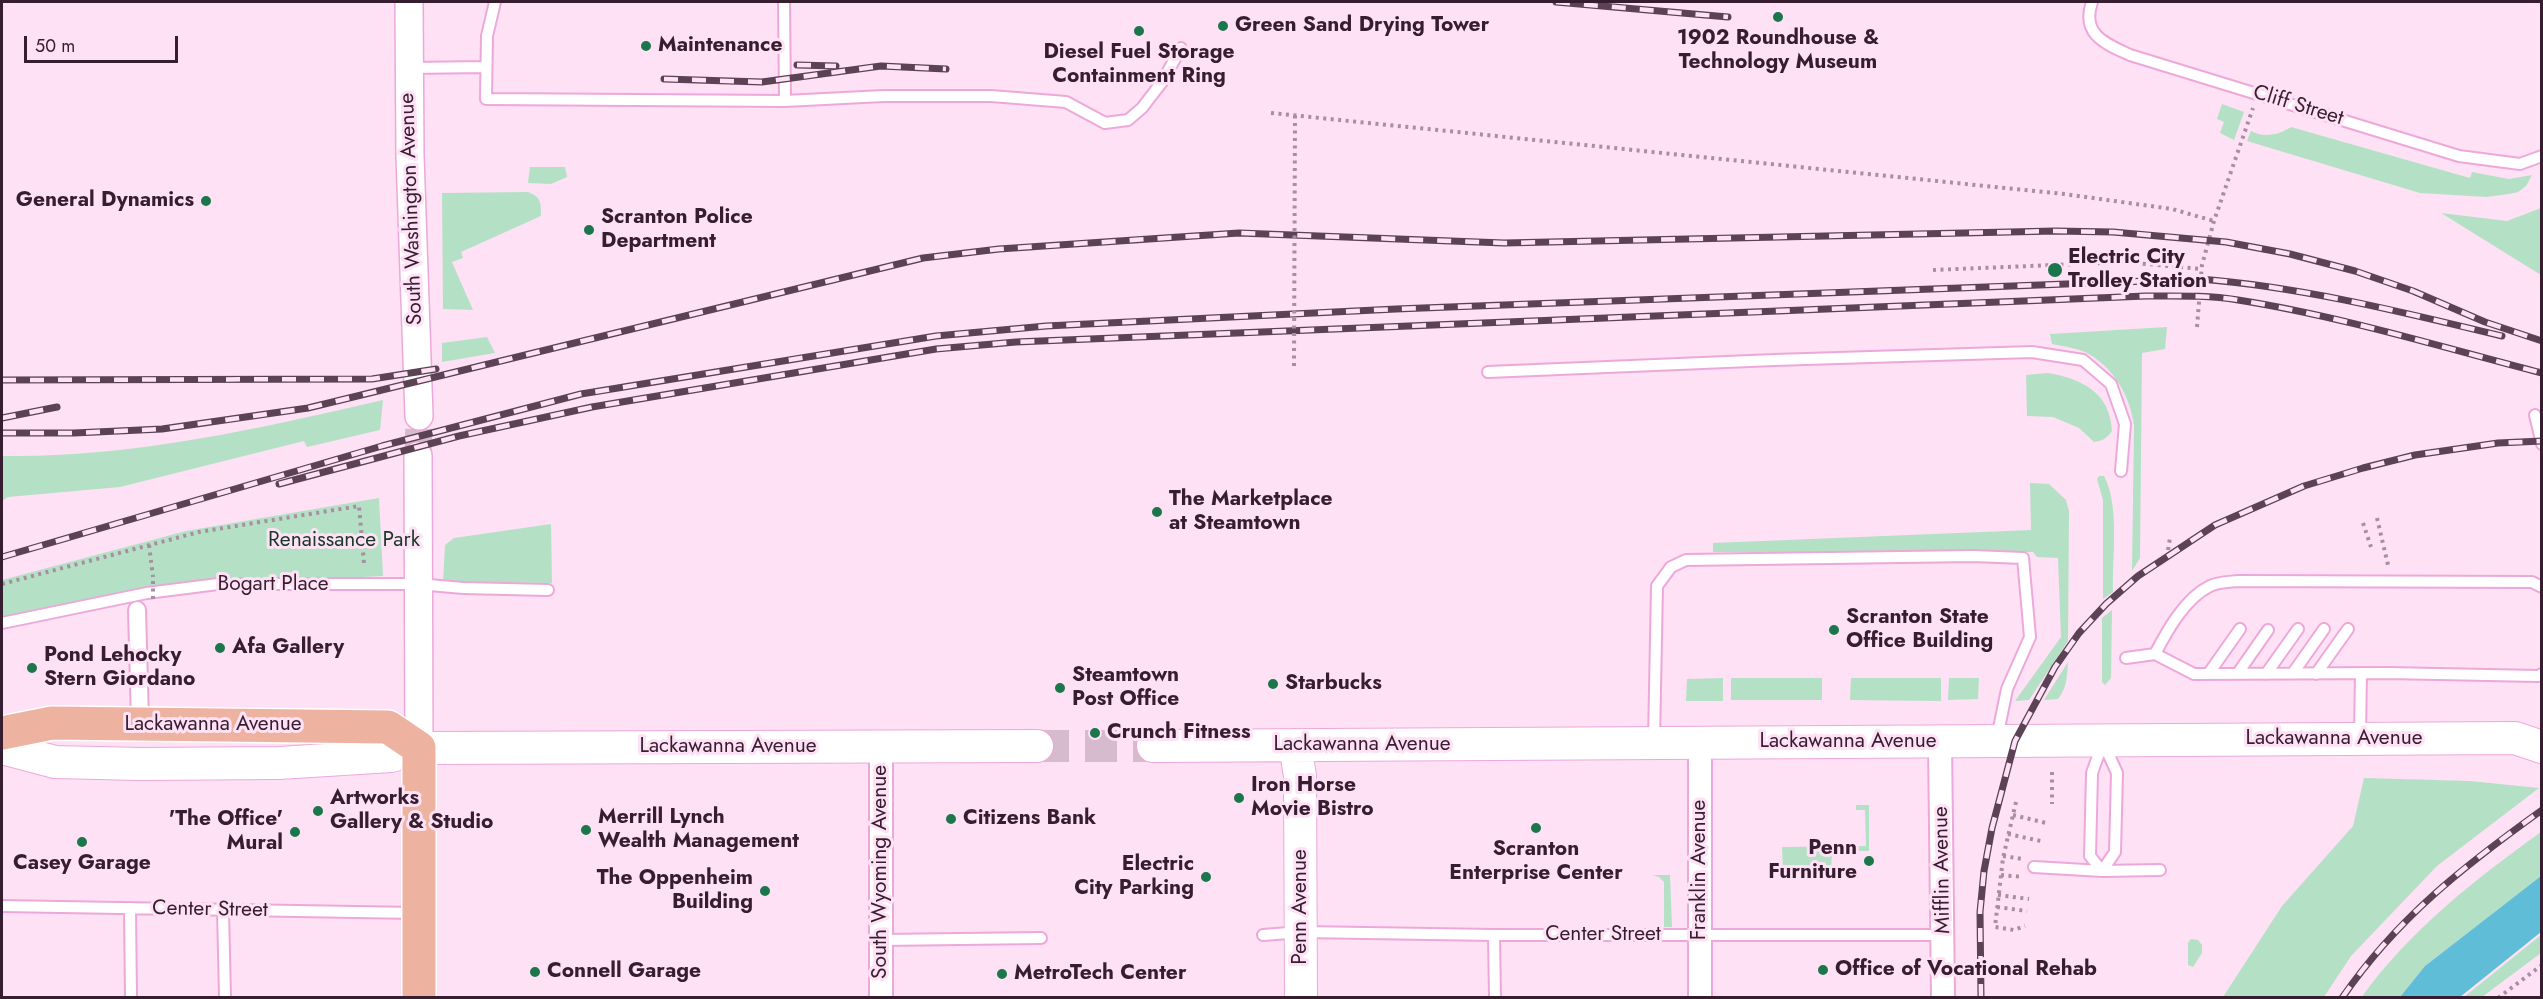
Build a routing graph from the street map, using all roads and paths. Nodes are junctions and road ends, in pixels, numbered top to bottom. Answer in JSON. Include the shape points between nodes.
{"nodes":[{"id":1,"x":409,"y":2,"type":"edge"},
{"id":2,"x":495,"y":2,"type":"edge"},
{"id":3,"x":783,"y":2,"type":"edge"},
{"id":4,"x":2092,"y":2,"type":"edge"},
{"id":5,"x":1181,"y":48,"type":"dead end"},
{"id":6,"x":408,"y":68,"type":"junction"},
{"id":7,"x":486,"y":68,"type":"junction"},
{"id":8,"x":785,"y":101,"type":"junction"},
{"id":9,"x":2253,"y":106,"type":"dead end"},
{"id":10,"x":1271,"y":112,"type":"dead end"},
{"id":11,"x":1295,"y":114,"type":"junction"},
{"id":12,"x":2541,"y":156,"type":"edge"},
{"id":13,"x":2214,"y":220,"type":"junction"},
{"id":14,"x":2201,"y":269,"type":"junction"},
{"id":15,"x":1933,"y":270,"type":"dead end"},
{"id":16,"x":2197,"y":327,"type":"dead end"},
{"id":17,"x":1294,"y":366,"type":"dead end"},
{"id":18,"x":1488,"y":372,"type":"dead end"},
{"id":19,"x":2535,"y":415,"type":"dead end"},
{"id":20,"x":419,"y":416,"type":"tunnel mouth"},
{"id":21,"x":2541,"y":444,"type":"edge"},
{"id":22,"x":418,"y":456,"type":"tunnel mouth"},
{"id":23,"x":2121,"y":471,"type":"dead end"},
{"id":24,"x":2377,"y":518,"type":"dead end"},
{"id":25,"x":2363,"y":522,"type":"dead end"},
{"id":26,"x":2170,"y":538,"type":"dead end"},
{"id":27,"x":149,"y":545,"type":"junction"},
{"id":28,"x":2371,"y":547,"type":"dead end"},
{"id":29,"x":2168,"y":550,"type":"dead end"},
{"id":30,"x":364,"y":563,"type":"dead end"},
{"id":31,"x":2388,"y":565,"type":"dead end"},
{"id":32,"x":2,"y":584,"type":"edge"},
{"id":33,"x":418,"y":584,"type":"junction"},
{"id":34,"x":2541,"y":587,"type":"edge"},
{"id":35,"x":548,"y":590,"type":"dead end"},
{"id":36,"x":153,"y":599,"type":"dead end"},
{"id":37,"x":137,"y":610,"type":"dead end"},
{"id":38,"x":2,"y":623,"type":"edge"},
{"id":39,"x":2240,"y":629,"type":"dead end"},
{"id":40,"x":2298,"y":629,"type":"dead end"},
{"id":41,"x":2324,"y":629,"type":"dead end"},
{"id":42,"x":2348,"y":629,"type":"dead end"},
{"id":43,"x":2268,"y":630,"type":"dead end"},
{"id":44,"x":2155,"y":654,"type":"junction"},
{"id":45,"x":2126,"y":657,"type":"dead end"},
{"id":46,"x":2209,"y":673,"type":"junction"},
{"id":47,"x":2293,"y":673,"type":"junction"},
{"id":48,"x":2238,"y":674,"type":"junction"},
{"id":49,"x":2266,"y":674,"type":"junction"},
{"id":50,"x":2316,"y":674,"type":"junction"},
{"id":51,"x":2361,"y":674,"type":"junction"},
{"id":52,"x":2541,"y":674,"type":"edge"},
{"id":53,"x":140,"y":721,"type":"dead end"},
{"id":54,"x":2,"y":733,"type":"edge"},
{"id":55,"x":2360,"y":739,"type":"junction"},
{"id":56,"x":1996,"y":741,"type":"junction"},
{"id":57,"x":1700,"y":742,"type":"junction"},
{"id":58,"x":1940,"y":742,"type":"junction"},
{"id":59,"x":2103,"y":742,"type":"junction"},
{"id":60,"x":1654,"y":743,"type":"junction"},
{"id":61,"x":1295,"y":745,"type":"junction"},
{"id":62,"x":881,"y":746,"type":"junction"},
{"id":63,"x":1037,"y":746,"type":"tunnel mouth"},
{"id":64,"x":1153,"y":746,"type":"tunnel mouth"},
{"id":65,"x":2541,"y":747,"type":"edge"},
{"id":66,"x":2,"y":748,"type":"edge"},
{"id":67,"x":419,"y":748,"type":"junction"},
{"id":68,"x":2052,"y":771,"type":"dead end"},
{"id":69,"x":2016,"y":802,"type":"dead end"},
{"id":70,"x":2052,"y":804,"type":"dead end"},
{"id":71,"x":2013,"y":814,"type":"junction"},
{"id":72,"x":2046,"y":823,"type":"dead end"},
{"id":73,"x":2008,"y":834,"type":"junction"},
{"id":74,"x":2041,"y":841,"type":"dead end"},
{"id":75,"x":2102,"y":870,"type":"junction"},
{"id":76,"x":2160,"y":870,"type":"dead end"},
{"id":77,"x":2033,"y":873,"type":"joint"},
{"id":78,"x":2001,"y":875,"type":"junction"},
{"id":79,"x":1998,"y":895,"type":"junction"},
{"id":80,"x":2029,"y":899,"type":"dead end"},
{"id":81,"x":2,"y":906,"type":"edge"},
{"id":82,"x":1997,"y":907,"type":"junction"},
{"id":83,"x":130,"y":908,"type":"junction"},
{"id":84,"x":224,"y":910,"type":"junction"},
{"id":85,"x":2027,"y":911,"type":"dead end"},
{"id":86,"x":418,"y":914,"type":"junction"},
{"id":87,"x":2025,"y":926,"type":"dead end"},
{"id":88,"x":1301,"y":932,"type":"junction"},
{"id":89,"x":1263,"y":935,"type":"dead end"},
{"id":90,"x":1494,"y":935,"type":"junction"},
{"id":91,"x":1700,"y":935,"type":"junction"},
{"id":92,"x":1944,"y":935,"type":"junction"},
{"id":93,"x":1041,"y":938,"type":"dead end"},
{"id":94,"x":881,"y":940,"type":"junction"},
{"id":95,"x":2541,"y":965,"type":"edge"},
{"id":96,"x":131,"y":998,"type":"edge"},
{"id":97,"x":225,"y":998,"type":"edge"},
{"id":98,"x":418,"y":998,"type":"edge"},
{"id":99,"x":881,"y":998,"type":"edge"},
{"id":100,"x":1301,"y":998,"type":"edge"},
{"id":101,"x":1496,"y":998,"type":"edge"},
{"id":102,"x":1700,"y":998,"type":"edge"},
{"id":103,"x":1943,"y":998,"type":"edge"},
{"id":104,"x":2498,"y":998,"type":"edge"}],
"edges":[{"from":1,"to":6,"type":"street","name":"South Washington Avenue"},
{"from":2,"to":7,"type":"lane"},
{"from":3,"to":8,"type":"lane"},
{"from":4,"to":12,"type":"lane","name":"Cliff Street","via":[[2088,14],[2093,33],[2130,55],[2459,156],[2520,164]]},
{"from":5,"to":8,"type":"lane","via":[[1162,82],[1128,120],[1104,123],[1066,102],[991,96]]},
{"from":6,"to":7,"type":"lane"},
{"from":6,"to":20,"type":"street","name":"South Washington Avenue"},
{"from":7,"to":8,"type":"lane","via":[[486,99]]},
{"from":9,"to":13,"type":"path"},
{"from":10,"to":11,"type":"path"},
{"from":11,"to":13,"type":"path","via":[[2064,194],[2172,209]]},
{"from":11,"to":17,"type":"path","bridge":true},
{"from":13,"to":14,"type":"path"},
{"from":14,"to":15,"type":"path","via":[[2125,262]]},
{"from":14,"to":16,"type":"path"},
{"from":18,"to":23,"type":"lane","via":[[2032,352],[2083,360],[2110,384],[2125,424]]},
{"from":19,"to":21,"type":"lane"},
{"from":22,"to":33,"type":"street"},
{"from":24,"to":31,"type":"path"},
{"from":25,"to":28,"type":"path"},
{"from":26,"to":29,"type":"path"},
{"from":27,"to":30,"type":"path","via":[[199,532],[359,506]]},
{"from":27,"to":32,"type":"path"},
{"from":27,"to":36,"type":"path","bridge":true},
{"from":33,"to":35,"type":"lane","name":"Bogart Place"},
{"from":33,"to":38,"type":"lane","name":"Bogart Place","via":[[218,584],[147,593]]},
{"from":33,"to":67,"type":"street"},
{"from":34,"to":44,"type":"lane","via":[[2532,582],[2238,581],[2211,586],[2192,601],[2166,631]]},
{"from":37,"to":53,"type":"street"},
{"from":39,"to":46,"type":"lane"},
{"from":40,"to":49,"type":"lane"},
{"from":41,"to":47,"type":"lane"},
{"from":42,"to":50,"type":"lane"},
{"from":43,"to":48,"type":"lane"},
{"from":44,"to":45,"type":"lane"},
{"from":44,"to":46,"type":"lane","via":[[2194,674]]},
{"from":46,"to":48,"type":"lane"},
{"from":47,"to":49,"type":"lane"},
{"from":47,"to":50,"type":"lane"},
{"from":48,"to":49,"type":"lane"},
{"from":50,"to":51,"type":"lane"},
{"from":51,"to":52,"type":"lane"},
{"from":51,"to":55,"type":"lane"},
{"from":54,"to":67,"type":"main road","name":"Lackawanna Avenue","via":[[52,723],[388,727]]},
{"from":55,"to":59,"type":"main road","name":"Lackawanna Avenue"},
{"from":55,"to":65,"type":"main road","name":"Lackawanna Avenue","via":[[2515,738]]},
{"from":56,"to":58,"type":"main road","name":"Lackawanna Avenue"},
{"from":56,"to":59,"type":"main road","name":"Lackawanna Avenue"},
{"from":56,"to":60,"type":"lane","via":[[2007,689],[2031,637],[2023,558],[1973,556],[1686,560],[1671,567],[1657,586]]},
{"from":57,"to":58,"type":"main road","name":"Lackawanna Avenue"},
{"from":57,"to":60,"type":"main road","name":"Lackawanna Avenue"},
{"from":57,"to":91,"type":"street","name":"Franklin Avenue"},
{"from":58,"to":92,"type":"street","name":"Mifflin Avenue"},
{"from":59,"to":75,"type":"lane","via":[[2091,773],[2090,856]]},
{"from":59,"to":75,"type":"lane","via":[[2117,773],[2115,852]]},
{"from":60,"to":61,"type":"main road","name":"Lackawanna Avenue"},
{"from":61,"to":64,"type":"main road","name":"Lackawanna Avenue"},
{"from":61,"to":88,"type":"main road","name":"Penn Avenue","via":[[1300,776]]},
{"from":62,"to":63,"type":"main road","name":"Lackawanna Avenue"},
{"from":62,"to":67,"type":"main road","name":"Lackawanna Avenue"},
{"from":62,"to":94,"type":"street","name":"South Wyoming Avenue"},
{"from":66,"to":67,"type":"main road","name":"Lackawanna Avenue","via":[[55,762],[162,764],[279,763],[390,756]]},
{"from":67,"to":86,"type":"main road"},
{"from":68,"to":70,"type":"path"},
{"from":69,"to":71,"type":"path"},
{"from":71,"to":72,"type":"path"},
{"from":71,"to":73,"type":"path"},
{"from":73,"to":74,"type":"path"},
{"from":73,"to":78,"type":"path"},
{"from":75,"to":76,"type":"lane"},
{"from":75,"to":77,"type":"lane"},
{"from":77,"to":78,"type":"path"},
{"from":78,"to":79,"type":"path"},
{"from":79,"to":80,"type":"path"},
{"from":79,"to":82,"type":"path"},
{"from":81,"to":83,"type":"lane","name":"Center Street"},
{"from":82,"to":85,"type":"path"},
{"from":82,"to":87,"type":"path","via":[[1995,927],[2014,930]]},
{"from":83,"to":84,"type":"lane","name":"Center Street"},
{"from":83,"to":96,"type":"lane"},
{"from":84,"to":86,"type":"lane","name":"Center Street"},
{"from":84,"to":97,"type":"lane"},
{"from":86,"to":98,"type":"main road"},
{"from":88,"to":89,"type":"lane","name":"Center Street"},
{"from":88,"to":90,"type":"lane","name":"Center Street"},
{"from":88,"to":100,"type":"main road","name":"Penn Avenue"},
{"from":90,"to":91,"type":"lane","name":"Center Street"},
{"from":90,"to":101,"type":"lane"},
{"from":91,"to":92,"type":"lane","name":"Center Street"},
{"from":91,"to":102,"type":"street","name":"Franklin Avenue"},
{"from":92,"to":103,"type":"street","name":"Mifflin Avenue"},
{"from":93,"to":94,"type":"lane"},
{"from":94,"to":99,"type":"street","name":"South Wyoming Avenue"},
{"from":95,"to":104,"type":"path"}]}
